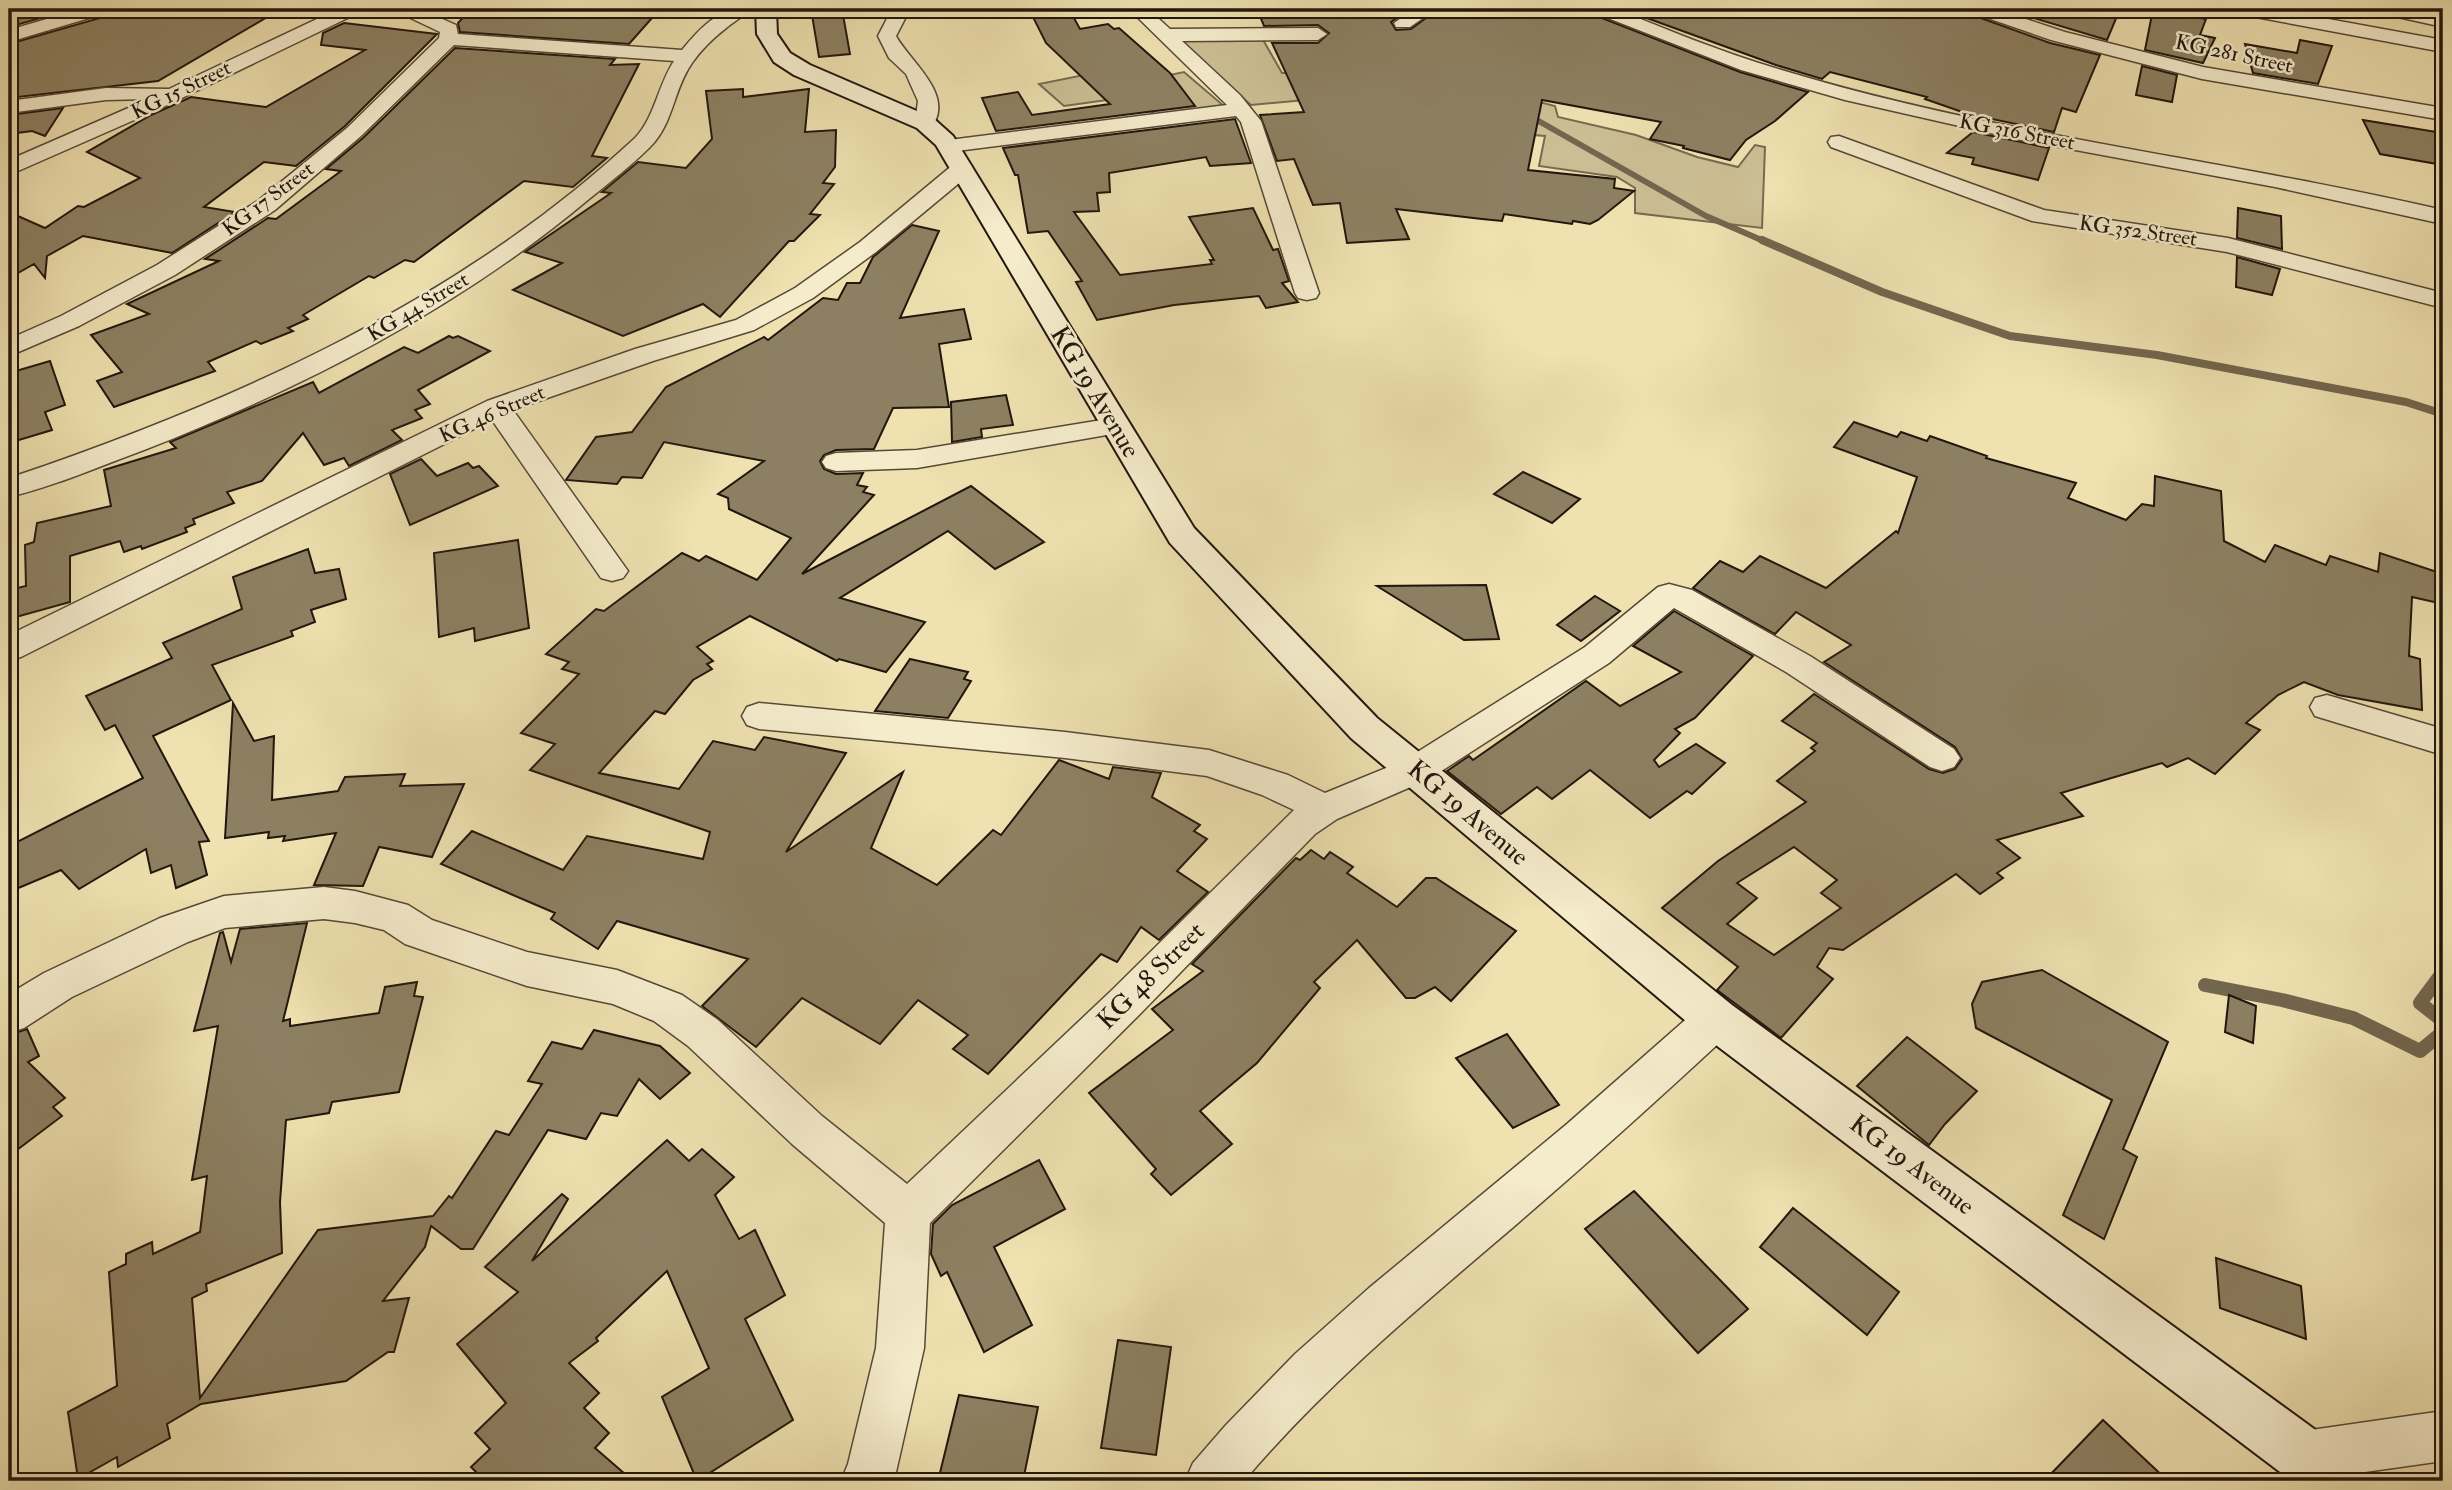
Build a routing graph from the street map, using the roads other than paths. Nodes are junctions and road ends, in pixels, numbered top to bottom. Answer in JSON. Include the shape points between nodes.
{"nodes":[{"id":1,"x":100,"y":9,"type":"edge"},
{"id":2,"x":352,"y":9,"type":"edge"},
{"id":3,"x":406,"y":9,"type":"edge"},
{"id":4,"x":740,"y":9,"type":"edge"},
{"id":5,"x":766,"y":9,"type":"edge"},
{"id":6,"x":901,"y":9,"type":"edge"},
{"id":7,"x":1138,"y":9,"type":"edge"},
{"id":8,"x":1427,"y":9,"type":"edge"},
{"id":9,"x":1601,"y":9,"type":"edge"},
{"id":10,"x":1979,"y":9,"type":"edge"},
{"id":11,"x":2245,"y":9,"type":"edge"},
{"id":12,"x":2386,"y":9,"type":"edge"},
{"id":13,"x":2443,"y":21,"type":"edge"},
{"id":14,"x":1403,"y":23,"type":"dead end"},
{"id":15,"x":1318,"y":34,"type":"dead end"},
{"id":16,"x":1166,"y":35,"type":"junction"},
{"id":17,"x":9,"y":36,"type":"edge"},
{"id":18,"x":449,"y":39,"type":"junction"},
{"id":19,"x":2443,"y":46,"type":"edge"},
{"id":20,"x":688,"y":56,"type":"junction"},
{"id":21,"x":172,"y":95,"type":"junction"},
{"id":22,"x":9,"y":107,"type":"edge"},
{"id":23,"x":1241,"y":109,"type":"junction"},
{"id":24,"x":2443,"y":114,"type":"edge"},
{"id":25,"x":1839,"y":142,"type":"dead end"},
{"id":26,"x":945,"y":146,"type":"junction"},
{"id":27,"x":9,"y":168,"type":"edge"},
{"id":28,"x":2443,"y":217,"type":"edge"},
{"id":29,"x":1307,"y":293,"type":"dead end"},
{"id":30,"x":2443,"y":301,"type":"edge"},
{"id":31,"x":9,"y":348,"type":"edge"},
{"id":32,"x":497,"y":407,"type":"junction"},
{"id":33,"x":1114,"y":426,"type":"junction"},
{"id":34,"x":836,"y":463,"type":"dead end"},
{"id":35,"x":9,"y":488,"type":"edge"},
{"id":36,"x":612,"y":571,"type":"dead end"},
{"id":37,"x":9,"y":649,"type":"edge"},
{"id":38,"x":2327,"y":708,"type":"dead end"},
{"id":39,"x":759,"y":716,"type":"dead end"},
{"id":40,"x":2443,"y":742,"type":"edge"},
{"id":41,"x":1942,"y":758,"type":"dead end"},
{"id":42,"x":1416,"y":769,"type":"junction"},
{"id":43,"x":1324,"y":810,"type":"junction"},
{"id":44,"x":9,"y":1015,"type":"edge"},
{"id":45,"x":1716,"y":1019,"type":"junction"},
{"id":46,"x":908,"y":1214,"type":"junction"},
{"id":47,"x":2443,"y":1436,"type":"edge"},
{"id":48,"x":2321,"y":1469,"type":"edge"},
{"id":49,"x":867,"y":1481,"type":"edge"},
{"id":50,"x":1211,"y":1481,"type":"edge"}],
"edges":[{"from":1,"to":17,"type":"street"},
{"from":2,"to":21,"type":"street","name":"KG 15 Street"},
{"from":3,"to":18,"type":"street","via":[[449,29]]},
{"from":4,"to":20,"type":"street","name":"KG 44 Street","via":[[699,38]]},
{"from":5,"to":26,"type":"main road","via":[[767,34],[782,57]]},
{"from":6,"to":26,"type":"street","via":[[887,36],[896,54],[915,72]]},
{"from":7,"to":16,"type":"street"},
{"from":8,"to":14,"type":"street"},
{"from":9,"to":28,"type":"street","name":"KG 316 Street","via":[[1769,73],[1861,98]]},
{"from":10,"to":24,"type":"street","name":"KG 281 Street","via":[[2058,36],[2202,73]]},
{"from":11,"to":19,"type":"street"},
{"from":12,"to":13,"type":"street"},
{"from":15,"to":16,"type":"street"},
{"from":16,"to":23,"type":"street"},
{"from":18,"to":20,"type":"street"},
{"from":18,"to":31,"type":"street","name":"KG 17 Street","via":[[354,132],[267,205],[166,270]]},
{"from":20,"to":35,"type":"street","name":"KG 44 Street","via":[[655,127],[614,168],[445,294],[345,349],[215,410]]},
{"from":21,"to":22,"type":"street","via":[[138,91]]},
{"from":21,"to":27,"type":"street","name":"KG 15 Street"},
{"from":23,"to":26,"type":"street"},
{"from":23,"to":29,"type":"street","via":[[1251,121]]},
{"from":25,"to":30,"type":"street","name":"KG 352 Street","via":[[2040,216],[2228,245]]},
{"from":26,"to":32,"type":"street","name":"KG 46 Street","via":[[868,247],[804,293],[745,325]]},
{"from":26,"to":33,"type":"main road","name":"KG 19 Avenue"},
{"from":32,"to":36,"type":"street"},
{"from":32,"to":37,"type":"street","name":"KG 46 Street"},
{"from":33,"to":34,"type":"street","via":[[917,459]]},
{"from":33,"to":42,"type":"main road","name":"KG 19 Avenue","via":[[1182,535],[1364,728]]},
{"from":38,"to":40,"type":"street"},
{"from":39,"to":43,"type":"street","via":[[1209,763],[1275,785]]},
{"from":41,"to":42,"type":"street","name":"KG 48 Street","via":[[1798,664],[1669,595],[1597,655]]},
{"from":42,"to":43,"type":"street","name":"KG 48 Street"},
{"from":42,"to":45,"type":"main road","name":"KG 19 Avenue"},
{"from":43,"to":46,"type":"street","name":"KG 48 Street","via":[[1283,842]]},
{"from":44,"to":46,"type":"street","via":[[58,985],[174,930],[224,912],[324,903],[355,907],[394,916],[419,932],[527,969],[617,987],[668,1008],[703,1033],[807,1130]]},
{"from":45,"to":48,"type":"main road","name":"KG 19 Avenue"},
{"from":45,"to":50,"type":"street","via":[[1613,1115],[1346,1337],[1251,1431]]},
{"from":46,"to":49,"type":"street","via":[[900,1348]]},
{"from":47,"to":48,"type":"street"}]}
